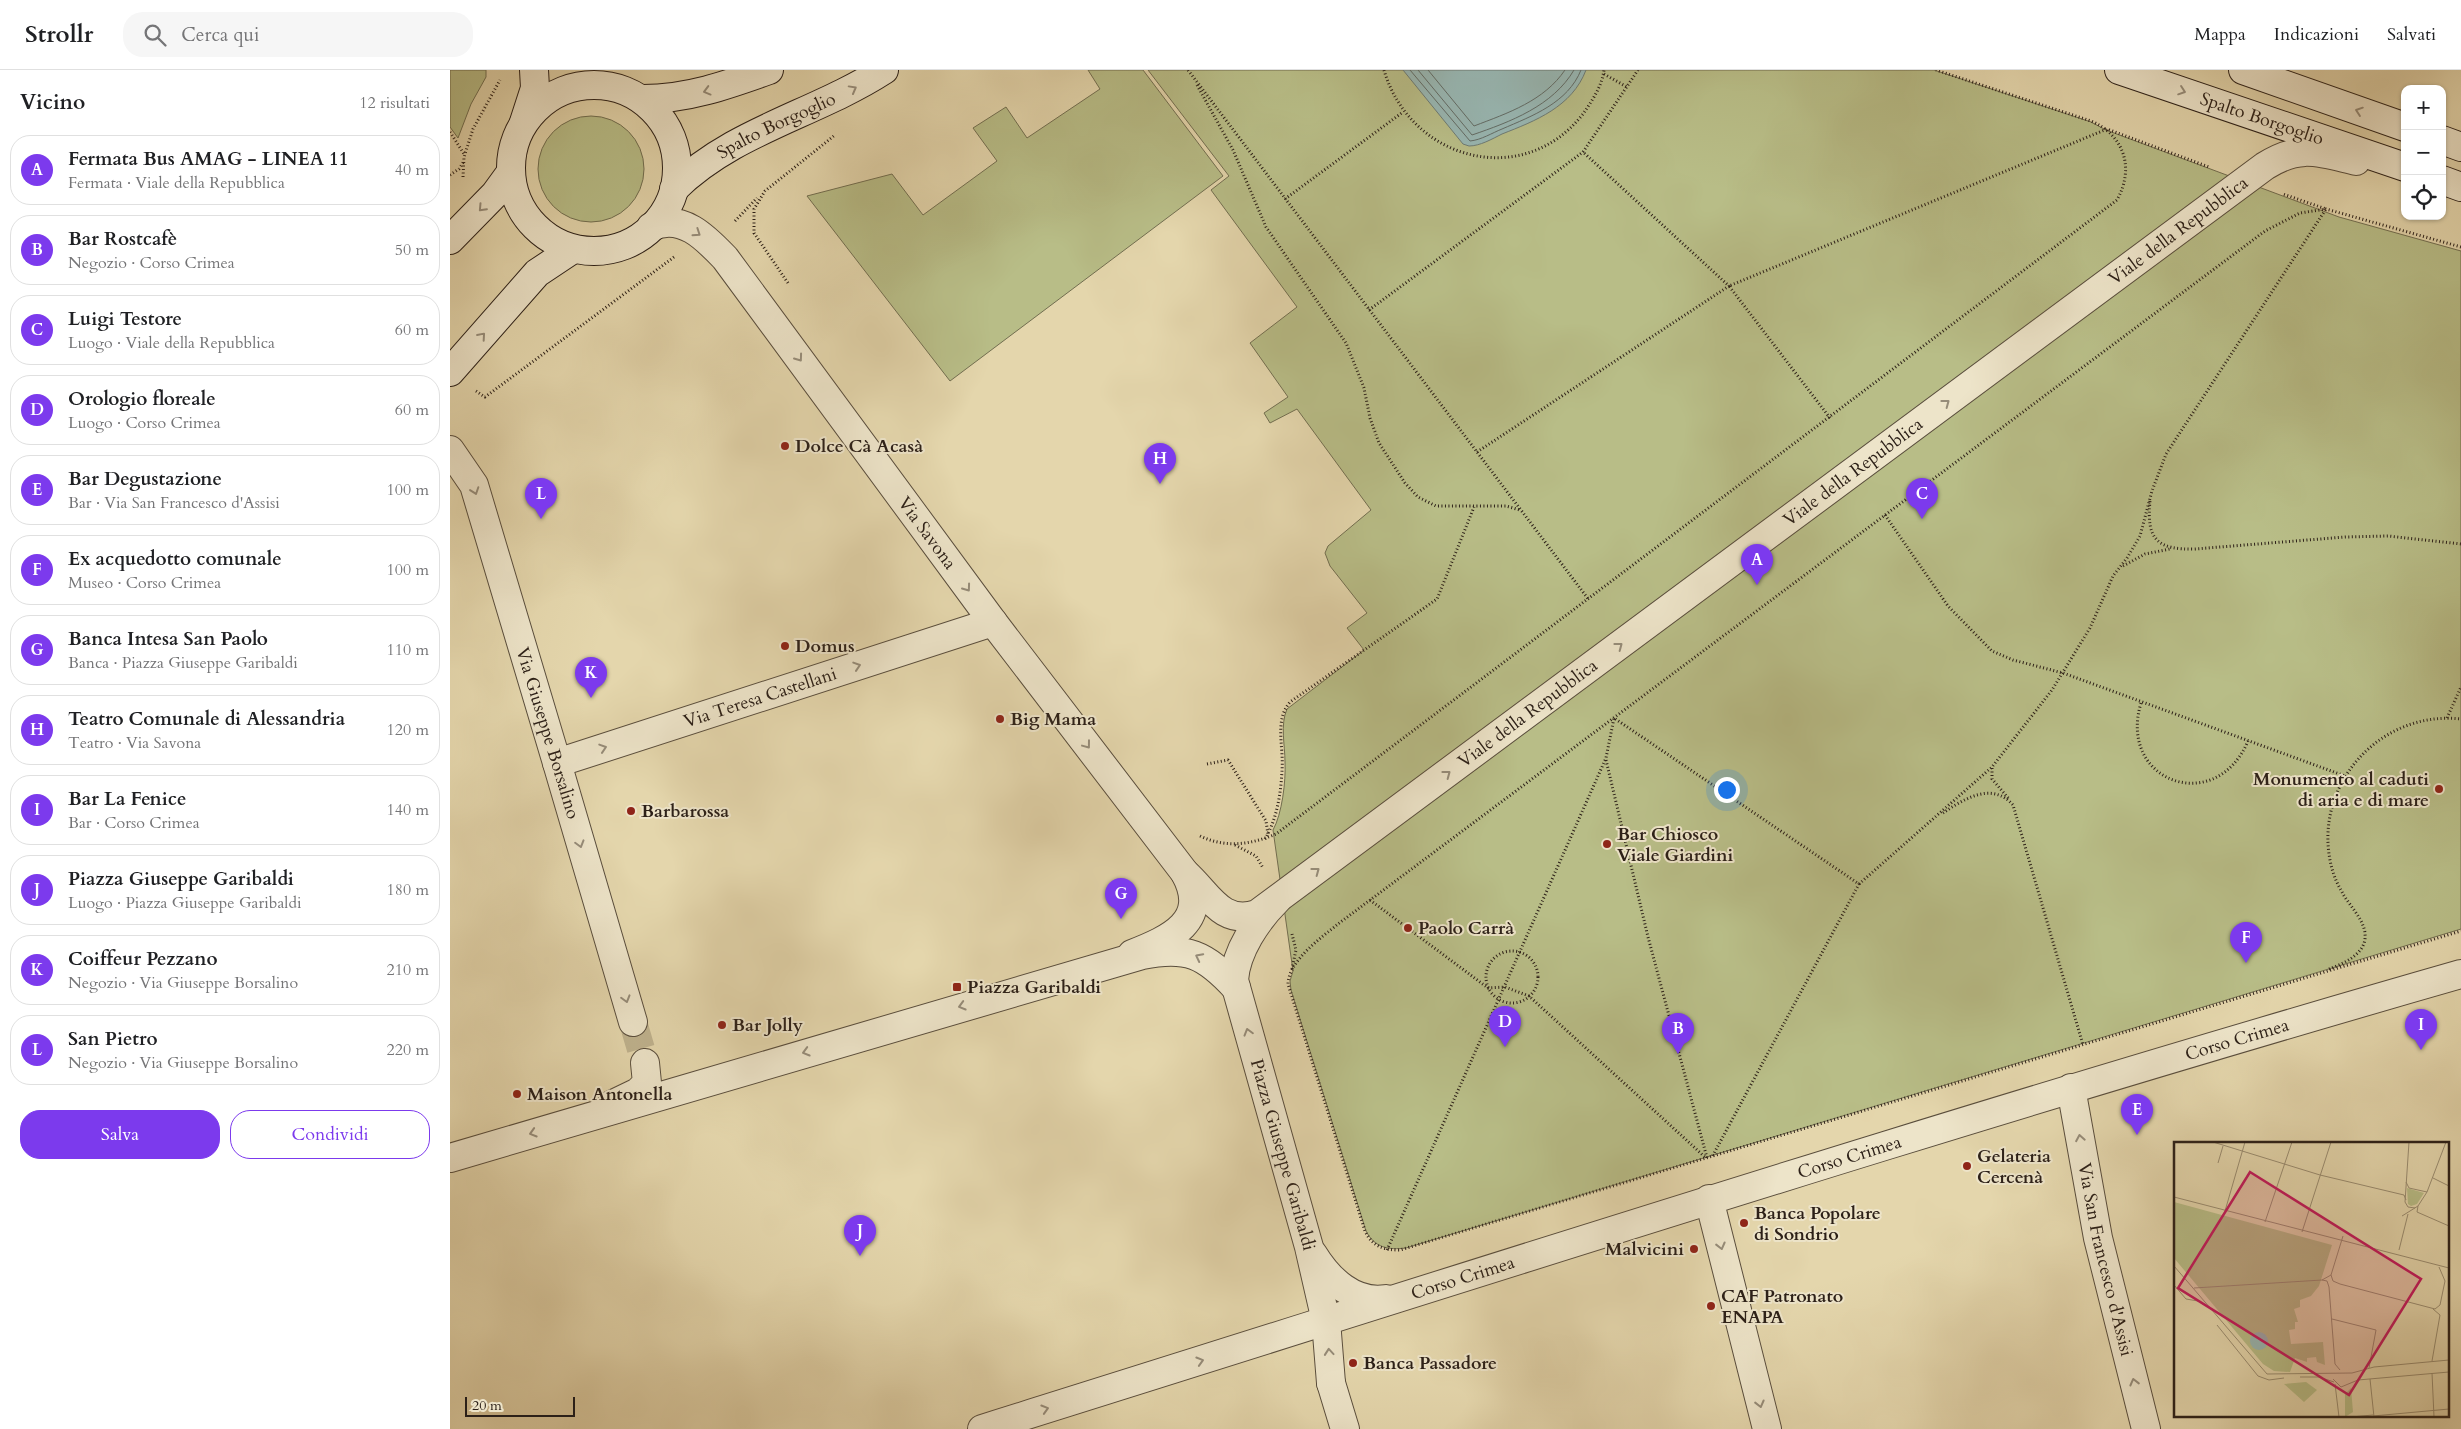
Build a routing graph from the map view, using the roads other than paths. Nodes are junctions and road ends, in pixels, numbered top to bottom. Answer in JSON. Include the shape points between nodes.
{"nodes":[{"id":1,"x":534,"y":70,"type":"edge"},
{"id":2,"x":769,"y":70,"type":"edge"},
{"id":3,"x":884,"y":70,"type":"edge"},
{"id":4,"x":2120,"y":70,"type":"edge"},
{"id":5,"x":2242,"y":70,"type":"edge"},
{"id":6,"x":621,"y":85,"type":"edge"},
{"id":7,"x":523,"y":126,"type":"junction"},
{"id":8,"x":2401,"y":126,"type":"edge"},
{"id":9,"x":2446,"y":141,"type":"edge"},
{"id":10,"x":2461,"y":146,"type":"edge"},
{"id":11,"x":2401,"y":166,"type":"edge"},
{"id":12,"x":2401,"y":170,"type":"edge"},
{"id":13,"x":511,"y":172,"type":"junction"},
{"id":14,"x":2446,"y":181,"type":"edge"},
{"id":15,"x":2461,"y":187,"type":"edge"},
{"id":16,"x":674,"y":189,"type":"junction"},
{"id":17,"x":652,"y":227,"type":"junction"},
{"id":18,"x":450,"y":240,"type":"edge"},
{"id":19,"x":570,"y":251,"type":"junction"},
{"id":20,"x":450,"y":372,"type":"edge"},
{"id":21,"x":450,"y":450,"type":"edge"},
{"id":22,"x":993,"y":622,"type":"junction"},
{"id":23,"x":557,"y":763,"type":"junction"},
{"id":24,"x":1185,"y":873,"type":"junction"},
{"id":25,"x":1277,"y":900,"type":"junction"},
{"id":26,"x":1110,"y":962,"type":"junction"},
{"id":27,"x":2461,"y":974,"type":"edge"},
{"id":28,"x":1236,"y":988,"type":"junction"},
{"id":29,"x":633,"y":1022,"type":"tunnel mouth"},
{"id":30,"x":645,"y":1063,"type":"tunnel mouth"},
{"id":31,"x":2070,"y":1088,"type":"junction"},
{"id":32,"x":570,"y":1122,"type":"junction"},
{"id":33,"x":450,"y":1158,"type":"edge"},
{"id":34,"x":1709,"y":1199,"type":"junction"},
{"id":35,"x":1309,"y":1247,"type":"junction"},
{"id":36,"x":1398,"y":1297,"type":"junction"},
{"id":37,"x":1326,"y":1321,"type":"junction"},
{"id":38,"x":982,"y":1429,"type":"edge"},
{"id":39,"x":1345,"y":1429,"type":"edge"},
{"id":40,"x":1766,"y":1429,"type":"edge"},
{"id":41,"x":2146,"y":1429,"type":"edge"}],
"edges":[{"from":1,"to":7,"type":"street","via":[[535,88]]},
{"from":2,"to":6,"type":"street","one_way":true,"via":[[699,93],[669,98]]},
{"from":16,"to":3,"type":"street","name":"Spalto Borgoglio","one_way":true,"via":[[691,172],[720,153],[834,99]]},
{"from":4,"to":11,"type":"street","name":"Spalto Borgoglio","one_way":true},
{"from":8,"to":5,"type":"street","one_way":true},
{"from":6,"to":7,"type":"street","via":[[576,87],[554,95],[537,108]]},
{"from":6,"to":16,"type":"street","via":[[654,110],[671,139],[677,172]]},
{"from":7,"to":13,"type":"street","via":[[514,148]]},
{"from":9,"to":10,"type":"street"},
{"from":25,"to":12,"type":"street","name":"Viale della Repubblica","one_way":true,"via":[[2265,166],[2287,153],[2312,151]]},
{"from":13,"to":18,"type":"street","one_way":true,"via":[[495,194]]},
{"from":13,"to":19,"type":"street","via":[[515,193],[534,228],[554,244]]},
{"from":14,"to":15,"type":"street"},
{"from":16,"to":17,"type":"street","via":[[664,215]]},
{"from":17,"to":19,"type":"street","via":[[608,250]]},
{"from":17,"to":22,"type":"street","name":"Via Savona","one_way":true,"via":[[672,222],[686,226],[712,244],[725,258]]},
{"from":20,"to":19,"type":"street","one_way":true,"via":[[537,273]]},
{"from":21,"to":23,"type":"street","name":"Via Giuseppe Borsalino","one_way":true,"via":[[474,485]]},
{"from":23,"to":22,"type":"street","name":"Via Teresa Castellani","one_way":true},
{"from":22,"to":24,"type":"street","name":"Via Savona","one_way":true},
{"from":23,"to":29,"type":"street","name":"Via Giuseppe Borsalino","one_way":true},
{"from":24,"to":25,"type":"street","via":[[1217,906],[1233,916],[1242,918],[1257,914]]},
{"from":24,"to":26,"type":"street","via":[[1192,888],[1193,902],[1191,915],[1184,926],[1157,943]]},
{"from":25,"to":28,"type":"street","via":[[1260,920],[1241,955],[1235,970]]},
{"from":28,"to":26,"type":"street","one_way":true,"via":[[1209,963],[1180,951],[1150,953]]},
{"from":26,"to":32,"type":"street","one_way":true},
{"from":27,"to":31,"type":"street","name":"Corso Crimea"},
{"from":35,"to":28,"type":"street","name":"Piazza Giuseppe Garibaldi","one_way":true},
{"from":30,"to":32,"type":"street","via":[[647,1083],[642,1089]]},
{"from":31,"to":34,"type":"street","name":"Corso Crimea"},
{"from":41,"to":31,"type":"street","name":"Via San Francesco d'Assisi","one_way":true,"via":[[2098,1238]]},
{"from":32,"to":33,"type":"street","one_way":true},
{"from":34,"to":36,"type":"street","name":"Corso Crimea"},
{"from":34,"to":40,"type":"street","one_way":true},
{"from":35,"to":36,"type":"street","via":[[1327,1273],[1352,1294],[1367,1299]]},
{"from":35,"to":37,"type":"street","name":"Piazza Giuseppe Garibaldi"},
{"from":36,"to":37,"type":"street","name":"Corso Crimea"},
{"from":38,"to":37,"type":"street","name":"Corso Crimea","one_way":true},
{"from":39,"to":37,"type":"street","name":"Piazza Giuseppe Garibaldi","one_way":true,"via":[[1331,1383]]}]}
